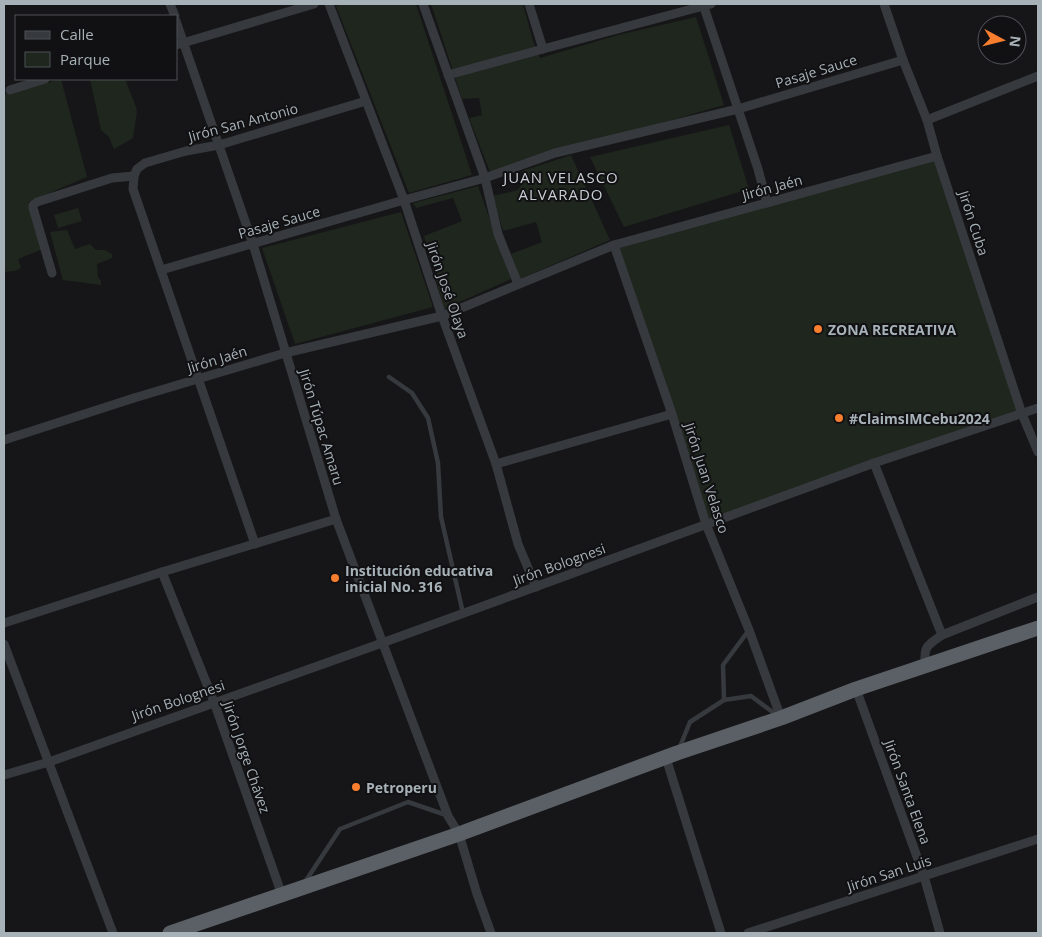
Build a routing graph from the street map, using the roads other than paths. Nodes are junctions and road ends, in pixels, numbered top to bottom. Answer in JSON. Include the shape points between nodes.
{"nodes":[{"id":1,"x":314,"y":4,"type":"edge"},
{"id":2,"x":329,"y":4,"type":"edge"},
{"id":3,"x":423,"y":4,"type":"edge"},
{"id":4,"x":529,"y":4,"type":"edge"},
{"id":5,"x":884,"y":4,"type":"edge"},
{"id":6,"x":706,"y":5,"type":"edge"},
{"id":7,"x":180,"y":44,"type":"edge"},
{"id":8,"x":543,"y":49,"type":"junction"},
{"id":9,"x":902,"y":60,"type":"junction"},
{"id":10,"x":448,"y":75,"type":"junction"},
{"id":11,"x":1038,"y":76,"type":"edge"},
{"id":12,"x":42,"y":80,"type":"edge"},
{"id":13,"x":10,"y":90,"type":"dead end"},
{"id":14,"x":366,"y":101,"type":"junction"},
{"id":15,"x":738,"y":109,"type":"junction"},
{"id":16,"x":927,"y":120,"type":"junction"},
{"id":17,"x":219,"y":145,"type":"junction"},
{"id":18,"x":937,"y":156,"type":"junction"},
{"id":19,"x":134,"y":176,"type":"junction"},
{"id":20,"x":485,"y":178,"type":"junction"},
{"id":21,"x":404,"y":200,"type":"junction"},
{"id":22,"x":767,"y":202,"type":"junction"},
{"id":23,"x":252,"y":244,"type":"junction"},
{"id":24,"x":614,"y":245,"type":"junction"},
{"id":25,"x":161,"y":270,"type":"junction"},
{"id":26,"x":52,"y":273,"type":"dead end"},
{"id":27,"x":518,"y":284,"type":"junction"},
{"id":28,"x":442,"y":316,"type":"junction"},
{"id":29,"x":285,"y":353,"type":"junction"},
{"id":30,"x":389,"y":377,"type":"dead end"},
{"id":31,"x":198,"y":379,"type":"junction"},
{"id":32,"x":1038,"y":408,"type":"edge"},
{"id":33,"x":672,"y":414,"type":"junction"},
{"id":34,"x":1022,"y":414,"type":"junction"},
{"id":35,"x":4,"y":440,"type":"edge"},
{"id":36,"x":1038,"y":452,"type":"edge"},
{"id":37,"x":874,"y":463,"type":"junction"},
{"id":38,"x":496,"y":464,"type":"junction"},
{"id":39,"x":336,"y":519,"type":"junction"},
{"id":40,"x":706,"y":524,"type":"junction"},
{"id":41,"x":256,"y":544,"type":"junction"},
{"id":42,"x":162,"y":572,"type":"junction"},
{"id":43,"x":536,"y":587,"type":"junction"},
{"id":44,"x":1038,"y":597,"type":"edge"},
{"id":45,"x":463,"y":613,"type":"junction"},
{"id":46,"x":4,"y":623,"type":"edge"},
{"id":47,"x":1038,"y":628,"type":"edge"},
{"id":48,"x":749,"y":630,"type":"junction"},
{"id":49,"x":942,"y":635,"type":"junction"},
{"id":50,"x":382,"y":643,"type":"junction"},
{"id":51,"x":4,"y":644,"type":"edge"},
{"id":52,"x":925,"y":666,"type":"junction"},
{"id":53,"x":856,"y":689,"type":"junction"},
{"id":54,"x":724,"y":700,"type":"junction"},
{"id":55,"x":214,"y":702,"type":"junction"},
{"id":56,"x":781,"y":718,"type":"junction"},
{"id":57,"x":672,"y":756,"type":"junction"},
{"id":58,"x":49,"y":762,"type":"junction"},
{"id":59,"x":4,"y":775,"type":"edge"},
{"id":60,"x":448,"y":816,"type":"junction"},
{"id":61,"x":459,"y":834,"type":"junction"},
{"id":62,"x":1038,"y":839,"type":"edge"},
{"id":63,"x":924,"y":876,"type":"junction"},
{"id":64,"x":302,"y":887,"type":"junction"},
{"id":65,"x":282,"y":896,"type":"junction"},
{"id":66,"x":113,"y":933,"type":"edge"},
{"id":67,"x":170,"y":933,"type":"edge"},
{"id":68,"x":491,"y":933,"type":"edge"},
{"id":69,"x":721,"y":933,"type":"edge"},
{"id":70,"x":750,"y":933,"type":"edge"},
{"id":71,"x":940,"y":933,"type":"edge"}],
"edges":[{"from":1,"to":7,"type":"street"},
{"from":2,"to":14,"type":"street","name":"Jirón José Olaya"},
{"from":3,"to":10,"type":"street"},
{"from":4,"to":8,"type":"street"},
{"from":5,"to":9,"type":"street","name":"Jirón Cuba"},
{"from":6,"to":8,"type":"street"},
{"from":6,"to":15,"type":"street"},
{"from":7,"to":17,"type":"street","name":"Jirón Túpac Amaru"},
{"from":8,"to":10,"type":"street"},
{"from":9,"to":15,"type":"street","name":"Pasaje Sauce"},
{"from":9,"to":16,"type":"street","name":"Jirón Cuba"},
{"from":10,"to":20,"type":"street"},
{"from":11,"to":16,"type":"street"},
{"from":12,"to":13,"type":"street"},
{"from":14,"to":17,"type":"street","name":"Jirón San Antonio"},
{"from":14,"to":21,"type":"street","name":"Jirón José Olaya"},
{"from":15,"to":20,"type":"street","name":"Pasaje Sauce","via":[[555,154]]},
{"from":15,"to":22,"type":"street"},
{"from":16,"to":18,"type":"street","name":"Jirón Cuba"},
{"from":17,"to":19,"type":"street","name":"Jirón San Antonio","via":[[145,163],[136,169]]},
{"from":17,"to":23,"type":"street","name":"Jirón Túpac Amaru"},
{"from":18,"to":22,"type":"street","name":"Jirón Jaén"},
{"from":18,"to":34,"type":"street","name":"Jirón Cuba"},
{"from":19,"to":25,"type":"street","via":[[134,189]]},
{"from":19,"to":26,"type":"street","via":[[112,178],[33,204]]},
{"from":20,"to":21,"type":"street","name":"Pasaje Sauce"},
{"from":20,"to":27,"type":"street","via":[[498,234]]},
{"from":21,"to":23,"type":"street","name":"Pasaje Sauce"},
{"from":21,"to":28,"type":"street","name":"Jirón José Olaya"},
{"from":22,"to":24,"type":"street","name":"Jirón Jaén"},
{"from":23,"to":25,"type":"street","name":"Pasaje Sauce"},
{"from":23,"to":29,"type":"street","name":"Jirón Túpac Amaru"},
{"from":24,"to":27,"type":"street","name":"Jirón Jaén"},
{"from":24,"to":33,"type":"street","name":"Jirón Juan Velasco"},
{"from":25,"to":31,"type":"street"},
{"from":27,"to":28,"type":"street","name":"Jirón Jaén"},
{"from":28,"to":29,"type":"street","name":"Jirón Jaén"},
{"from":28,"to":38,"type":"street","name":"Jirón José Olaya"},
{"from":29,"to":31,"type":"street","name":"Jirón Jaén"},
{"from":29,"to":39,"type":"street","name":"Jirón Túpac Amaru"},
{"from":30,"to":45,"type":"lane","via":[[412,393],[428,418],[438,463],[441,518]]},
{"from":31,"to":35,"type":"street","name":"Jirón Jaén"},
{"from":31,"to":41,"type":"street"},
{"from":32,"to":34,"type":"street","name":"Jirón Bolognesi"},
{"from":33,"to":38,"type":"street"},
{"from":33,"to":40,"type":"street","name":"Jirón Juan Velasco"},
{"from":34,"to":36,"type":"street","name":"Jirón Cuba"},
{"from":34,"to":37,"type":"street","name":"Jirón Bolognesi"},
{"from":37,"to":40,"type":"street","name":"Jirón Bolognesi"},
{"from":37,"to":49,"type":"street"},
{"from":38,"to":43,"type":"street","name":"Jirón José Olaya","via":[[518,544]]},
{"from":39,"to":41,"type":"street"},
{"from":39,"to":50,"type":"street","name":"Jirón Túpac Amaru"},
{"from":40,"to":43,"type":"street","name":"Jirón Bolognesi"},
{"from":40,"to":48,"type":"street","name":"Jirón Juan Velasco"},
{"from":41,"to":42,"type":"street"},
{"from":42,"to":46,"type":"street"},
{"from":42,"to":55,"type":"street","name":"Jirón Jorge Chávez"},
{"from":43,"to":45,"type":"street","name":"Jirón Bolognesi"},
{"from":44,"to":49,"type":"street"},
{"from":45,"to":50,"type":"street","name":"Jirón Bolognesi"},
{"from":47,"to":52,"type":"highway"},
{"from":48,"to":54,"type":"lane","via":[[723,665]]},
{"from":48,"to":56,"type":"street","name":"Jirón Juan Velasco"},
{"from":49,"to":52,"type":"street","via":[[924,651]]},
{"from":50,"to":55,"type":"street","name":"Jirón Bolognesi"},
{"from":50,"to":60,"type":"street","name":"Jirón Túpac Amaru"},
{"from":51,"to":58,"type":"street"},
{"from":52,"to":53,"type":"highway"},
{"from":53,"to":56,"type":"highway"},
{"from":53,"to":63,"type":"street","name":"Jirón Santa Elena"},
{"from":54,"to":56,"type":"lane","via":[[751,696]]},
{"from":54,"to":57,"type":"lane","via":[[690,722]]},
{"from":55,"to":58,"type":"street","name":"Jirón Bolognesi"},
{"from":55,"to":65,"type":"street","name":"Jirón Jorge Chávez"},
{"from":56,"to":57,"type":"highway"},
{"from":57,"to":61,"type":"highway"},
{"from":57,"to":69,"type":"street"},
{"from":58,"to":59,"type":"street","name":"Jirón Bolognesi"},
{"from":58,"to":66,"type":"street"},
{"from":60,"to":61,"type":"street","name":"Jirón Túpac Amaru"},
{"from":60,"to":64,"type":"lane","via":[[408,802],[340,829]]},
{"from":61,"to":64,"type":"highway"},
{"from":61,"to":68,"type":"street","name":"Jirón Túpac Amaru"},
{"from":62,"to":63,"type":"street","name":"Jirón San Luis"},
{"from":63,"to":70,"type":"street","name":"Jirón San Luis"},
{"from":63,"to":71,"type":"street","name":"Jirón Santa Elena"},
{"from":64,"to":65,"type":"highway"},
{"from":65,"to":67,"type":"highway"}]}
